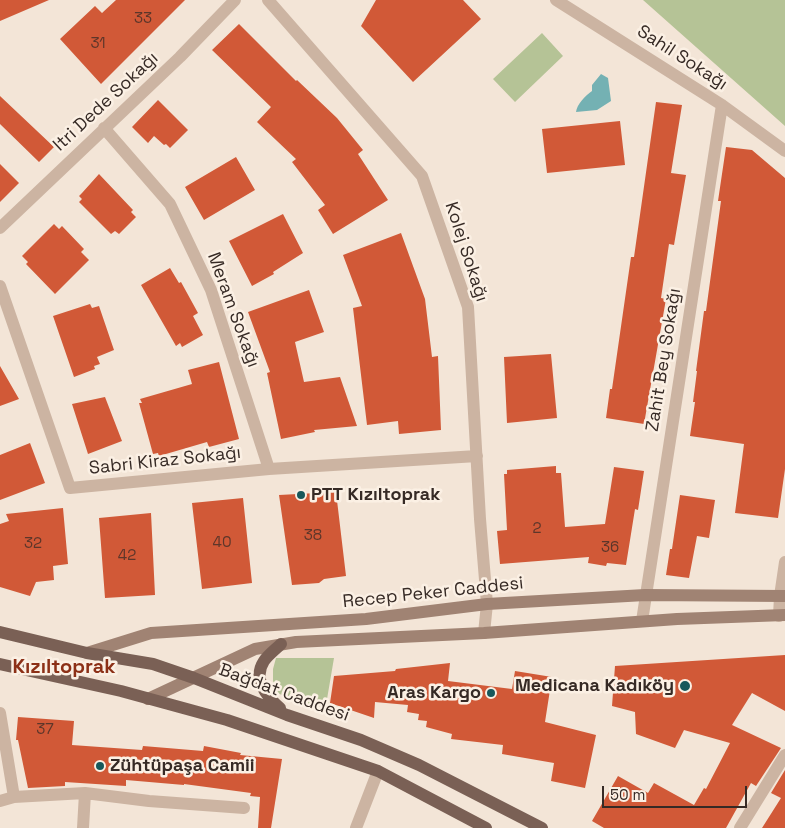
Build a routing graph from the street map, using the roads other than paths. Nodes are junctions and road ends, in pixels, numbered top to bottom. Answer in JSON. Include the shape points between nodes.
{"nodes":[{"id":1,"x":235,"y":0,"type":"edge"},
{"id":2,"x":268,"y":0,"type":"edge"},
{"id":3,"x":556,"y":0,"type":"edge"},
{"id":4,"x":722,"y":105,"type":"junction"},
{"id":5,"x":104,"y":128,"type":"junction"},
{"id":6,"x":785,"y":151,"type":"edge"},
{"id":7,"x":0,"y":228,"type":"edge"},
{"id":8,"x":0,"y":286,"type":"edge"},
{"id":9,"x":477,"y":456,"type":"junction"},
{"id":10,"x":269,"y":469,"type":"junction"},
{"id":11,"x":785,"y":562,"type":"edge"},
{"id":12,"x":645,"y":595,"type":"junction"},
{"id":13,"x":782,"y":596,"type":"edge"},
{"id":14,"x":487,"y":604,"type":"junction"},
{"id":15,"x":782,"y":615,"type":"edge"},
{"id":16,"x":642,"y":621,"type":"junction"},
{"id":17,"x":0,"y":632,"type":"edge"},
{"id":18,"x":484,"y":633,"type":"junction"},
{"id":19,"x":281,"y":644,"type":"junction"},
{"id":20,"x":87,"y":653,"type":"junction"},
{"id":21,"x":0,"y":664,"type":"edge"},
{"id":22,"x":194,"y":678,"type":"junction"},
{"id":23,"x":148,"y":698,"type":"junction"},
{"id":24,"x":0,"y":713,"type":"edge"},
{"id":25,"x":287,"y":715,"type":"junction"},
{"id":26,"x":785,"y":755,"type":"edge"},
{"id":27,"x":378,"y":771,"type":"junction"},
{"id":28,"x":85,"y":793,"type":"junction"},
{"id":29,"x":14,"y":796,"type":"junction"},
{"id":30,"x":0,"y":801,"type":"edge"},
{"id":31,"x":244,"y":808,"type":"dead end"},
{"id":32,"x":83,"y":828,"type":"edge"},
{"id":33,"x":356,"y":828,"type":"edge"},
{"id":34,"x":486,"y":828,"type":"edge"},
{"id":35,"x":542,"y":828,"type":"edge"},
{"id":36,"x":740,"y":828,"type":"edge"}],
"edges":[{"from":1,"to":5,"type":"street","name":"Itri Dede Sokağı"},
{"from":2,"to":9,"type":"street","name":"Kolej Sokağı","via":[[422,176],[468,307]]},
{"from":3,"to":4,"type":"street","name":"Sahil Sokağı"},
{"from":4,"to":6,"type":"street","name":"Sahil Sokağı"},
{"from":4,"to":12,"type":"street","name":"Zahit Bey Sokağı"},
{"from":5,"to":7,"type":"street","name":"Itri Dede Sokağı"},
{"from":5,"to":10,"type":"street","name":"Meram Sokağı","via":[[170,204],[211,290]]},
{"from":8,"to":10,"type":"street","name":"Sabri Kiraz Sokağı","via":[[70,488]]},
{"from":9,"to":10,"type":"street","name":"Sabri Kiraz Sokağı"},
{"from":9,"to":14,"type":"street","name":"Kolej Sokağı"},
{"from":11,"to":13,"type":"street"},
{"from":12,"to":13,"type":"main road","name":"Recep Peker Caddesi"},
{"from":12,"to":14,"type":"main road","name":"Recep Peker Caddesi"},
{"from":12,"to":16,"type":"street","name":"Zahit Bey Sokağı"},
{"from":13,"to":15,"type":"street"},
{"from":14,"to":18,"type":"street","name":"Kolej Sokağı"},
{"from":14,"to":20,"type":"main road","name":"Recep Peker Caddesi","via":[[366,619],[150,633]]},
{"from":15,"to":16,"type":"main road","name":"Recep Peker Caddesi"},
{"from":16,"to":18,"type":"main road","name":"Recep Peker Caddesi"},
{"from":17,"to":20,"type":"main road","name":"Bağdat Caddesi"},
{"from":18,"to":19,"type":"main road","name":"Recep Peker Caddesi"},
{"from":19,"to":22,"type":"main road","name":"Recep Peker Caddesi","via":[[254,648]]},
{"from":19,"to":25,"type":"main road","via":[[264,660],[260,683],[267,697]]},
{"from":20,"to":22,"type":"main road","name":"Bağdat Caddesi","via":[[153,664]]},
{"from":21,"to":23,"type":"main road"},
{"from":22,"to":23,"type":"main road","name":"Recep Peker Caddesi"},
{"from":22,"to":25,"type":"main road","name":"Bağdat Caddesi"},
{"from":23,"to":27,"type":"main road","via":[[227,720]]},
{"from":24,"to":29,"type":"street"},
{"from":25,"to":35,"type":"main road","name":"Bağdat Caddesi","via":[[361,740],[420,765]]},
{"from":26,"to":36,"type":"street"},
{"from":27,"to":33,"type":"street"},
{"from":27,"to":34,"type":"main road"},
{"from":28,"to":29,"type":"street"},
{"from":28,"to":31,"type":"street"},
{"from":28,"to":32,"type":"street"},
{"from":29,"to":30,"type":"street"}]}
